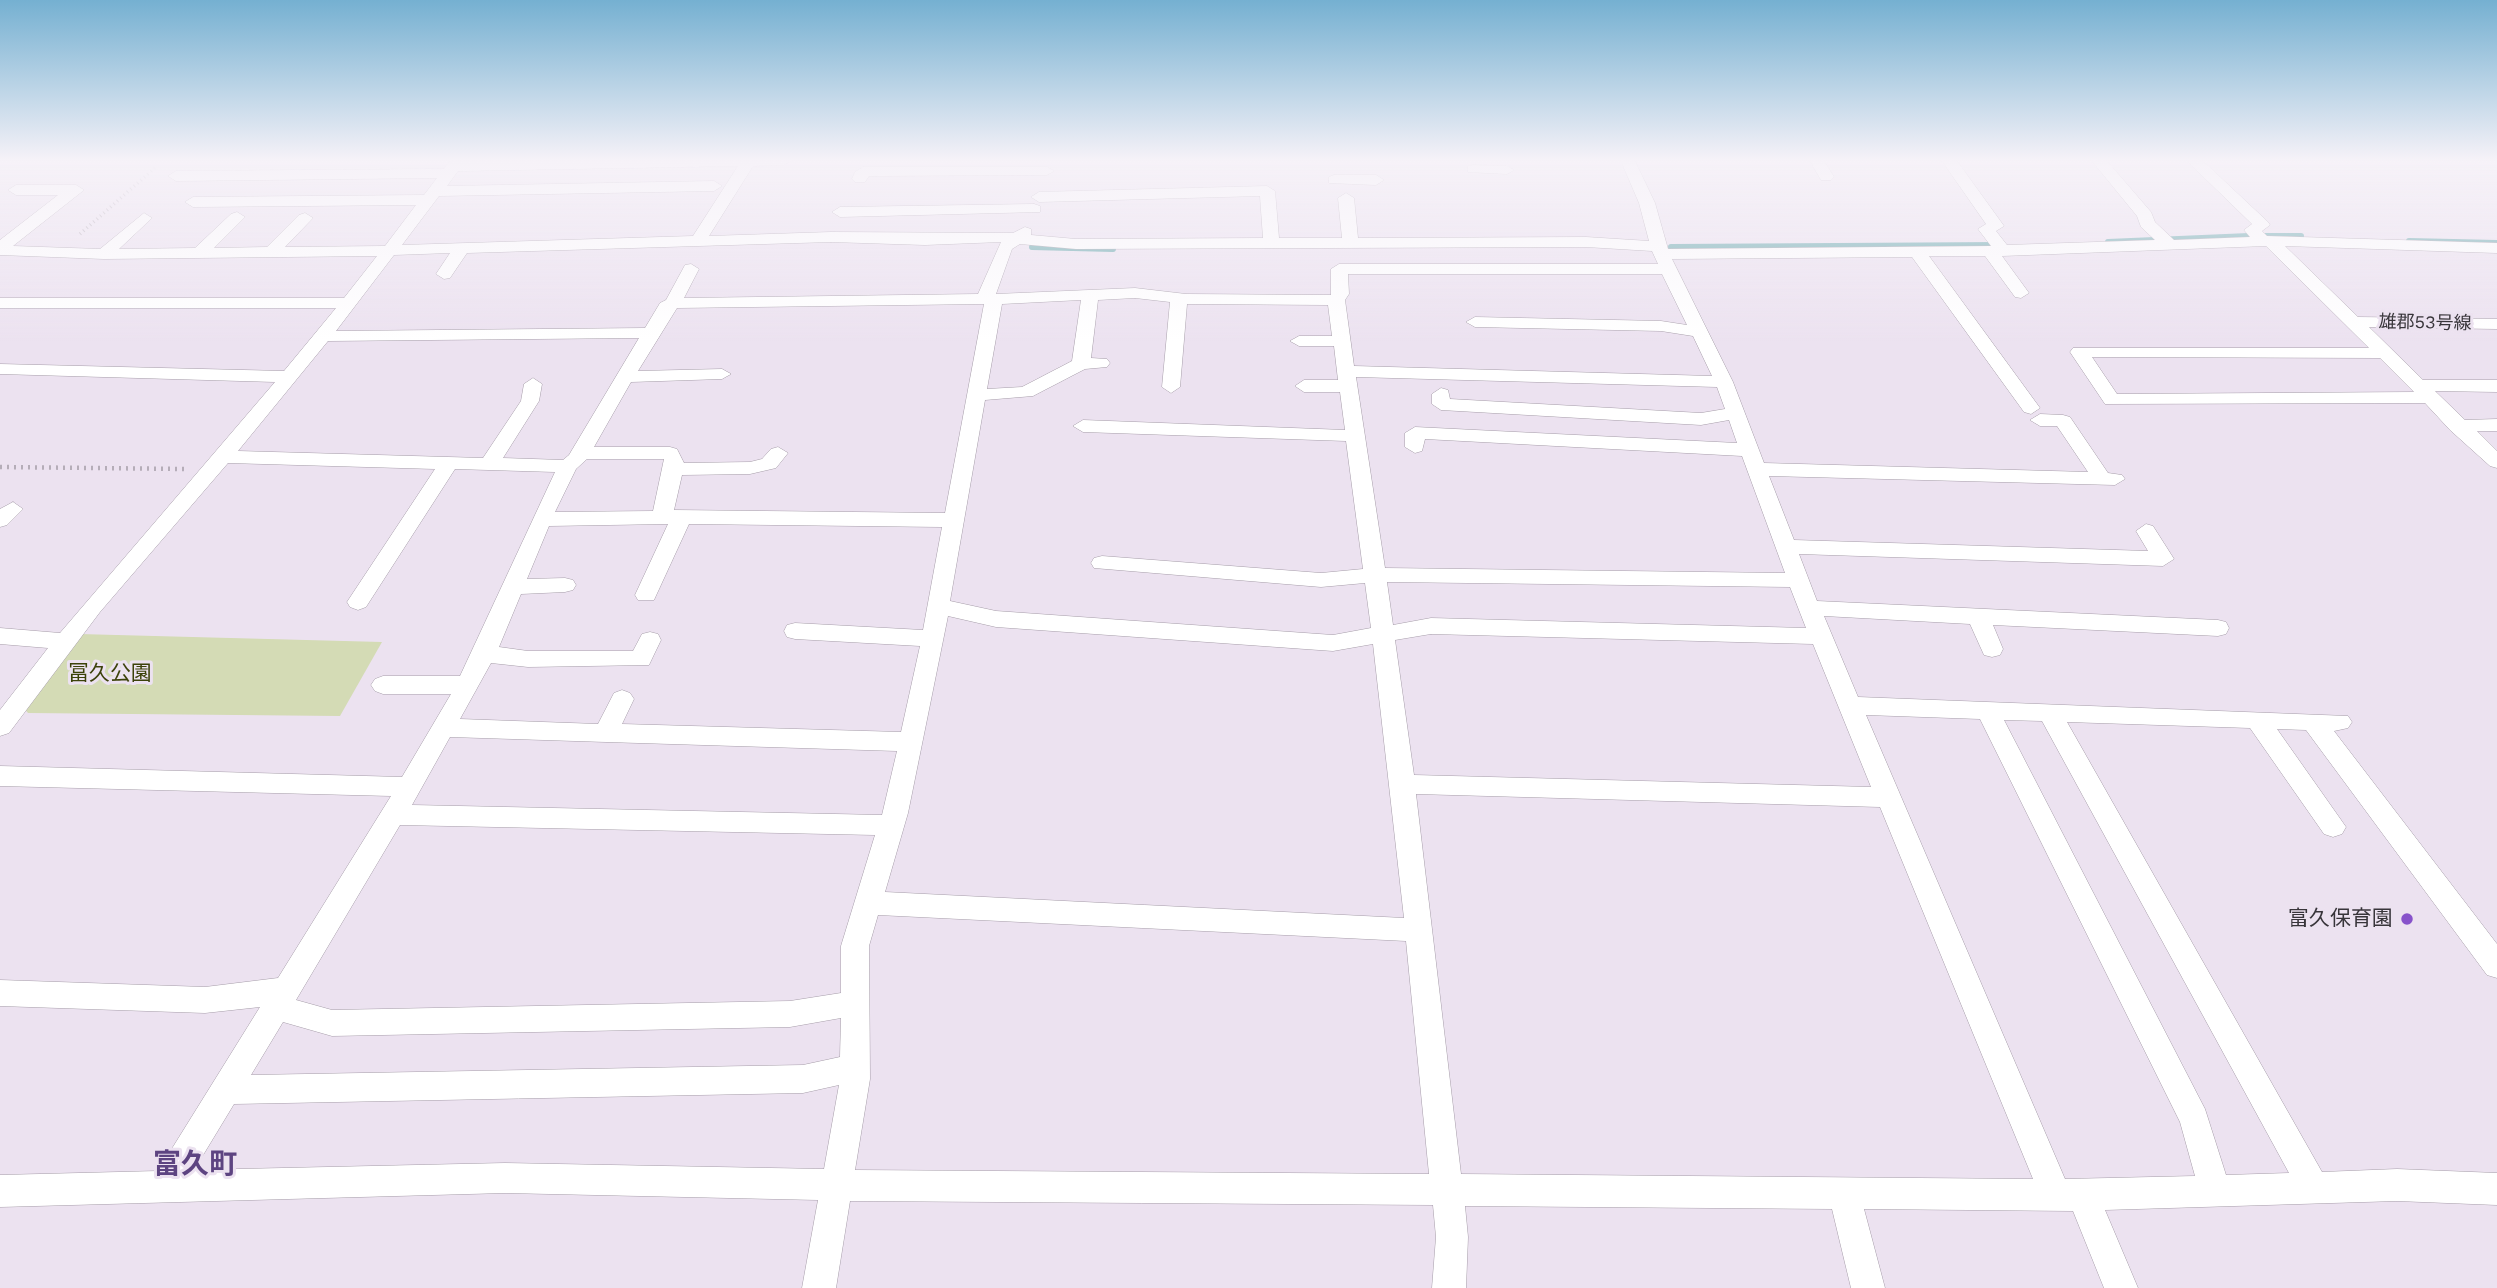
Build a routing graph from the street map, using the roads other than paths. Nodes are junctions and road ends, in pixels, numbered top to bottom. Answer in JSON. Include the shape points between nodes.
{"nodes":[{"id":1,"x":38,"y":221,"type":"edge"},
{"id":2,"x":141,"y":221,"type":"edge"},
{"id":3,"x":233,"y":221,"type":"edge"},
{"id":4,"x":302,"y":221,"type":"edge"},
{"id":5,"x":411,"y":221,"type":"edge"},
{"id":6,"x":710,"y":221,"type":"edge"},
{"id":7,"x":1030,"y":221,"type":"edge"},
{"id":8,"x":1269,"y":221,"type":"edge"},
{"id":9,"x":1348,"y":221,"type":"edge"},
{"id":10,"x":1652,"y":221,"type":"edge"},
{"id":11,"x":1992,"y":221,"type":"edge"},
{"id":12,"x":2148,"y":221,"type":"edge"},
{"id":13,"x":2258,"y":221,"type":"edge"},
{"id":14,"x":1016,"y":238,"type":"junction"},
{"id":15,"x":2164,"y":240,"type":"junction"},
{"id":16,"x":1271,"y":241,"type":"junction"},
{"id":17,"x":2266,"y":241,"type":"junction"},
{"id":18,"x":697,"y":242,"type":"junction"},
{"id":19,"x":1350,"y":242,"type":"junction"},
{"id":20,"x":463,"y":247,"type":"junction"},
{"id":21,"x":1997,"y":248,"type":"junction"},
{"id":22,"x":2497,"y":248,"type":"edge"},
{"id":23,"x":0,"y":249,"type":"edge"},
{"id":24,"x":271,"y":252,"type":"junction"},
{"id":25,"x":1917,"y":252,"type":"junction"},
{"id":26,"x":198,"y":253,"type":"junction"},
{"id":27,"x":386,"y":253,"type":"junction"},
{"id":28,"x":104,"y":254,"type":"junction"},
{"id":29,"x":1662,"y":256,"type":"junction"},
{"id":30,"x":691,"y":269,"type":"dead end"},
{"id":31,"x":444,"y":274,"type":"dead end"},
{"id":32,"x":2021,"y":293,"type":"dead end"},
{"id":33,"x":1090,"y":295,"type":"junction"},
{"id":34,"x":1179,"y":298,"type":"junction"},
{"id":35,"x":990,"y":299,"type":"junction"},
{"id":36,"x":1336,"y":300,"type":"junction"},
{"id":37,"x":349,"y":303,"type":"junction"},
{"id":38,"x":673,"y":303,"type":"junction"},
{"id":39,"x":1,"y":304,"type":"edge"},
{"id":40,"x":1966,"y":318,"type":"junction"},
{"id":41,"x":1986,"y":318,"type":"dead end"},
{"id":42,"x":2353,"y":322,"type":"junction"},
{"id":43,"x":1476,"y":323,"type":"dead end"},
{"id":44,"x":2497,"y":324,"type":"edge"},
{"id":45,"x":1699,"y":332,"type":"junction"},
{"id":46,"x":651,"y":333,"type":"junction"},
{"id":47,"x":322,"y":336,"type":"junction"},
{"id":48,"x":1299,"y":341,"type":"dead end"},
{"id":49,"x":1342,"y":341,"type":"junction"},
{"id":50,"x":2383,"y":353,"type":"junction"},
{"id":51,"x":1101,"y":363,"type":"dead end"},
{"id":52,"x":1081,"y":364,"type":"junction"},
{"id":53,"x":0,"y":369,"type":"edge"},
{"id":54,"x":1150,"y":372,"type":"dead end"},
{"id":55,"x":722,"y":373,"type":"dead end"},
{"id":56,"x":288,"y":377,"type":"junction"},
{"id":57,"x":625,"y":377,"type":"junction"},
{"id":58,"x":1347,"y":379,"type":"junction"},
{"id":59,"x":1724,"y":382,"type":"junction"},
{"id":60,"x":533,"y":384,"type":"dead end"},
{"id":61,"x":1304,"y":386,"type":"dead end"},
{"id":62,"x":2497,"y":386,"type":"edge"},
{"id":63,"x":2422,"y":391,"type":"junction"},
{"id":64,"x":1441,"y":394,"type":"dead end"},
{"id":65,"x":978,"y":396,"type":"junction"},
{"id":66,"x":2008,"y":408,"type":"dead end"},
{"id":67,"x":2040,"y":412,"type":"junction"},
{"id":68,"x":1736,"y":413,"type":"junction"},
{"id":69,"x":1083,"y":425,"type":"dead end"},
{"id":70,"x":2497,"y":425,"type":"edge"},
{"id":71,"x":2457,"y":426,"type":"junction"},
{"id":72,"x":1355,"y":436,"type":"junction"},
{"id":73,"x":1415,"y":447,"type":"dead end"},
{"id":74,"x":778,"y":453,"type":"dead end"},
{"id":75,"x":574,"y":459,"type":"junction"},
{"id":76,"x":1752,"y":460,"type":"junction"},
{"id":77,"x":2497,"y":462,"type":"edge"},
{"id":78,"x":218,"y":463,"type":"junction"},
{"id":79,"x":449,"y":463,"type":"junction"},
{"id":80,"x":489,"y":464,"type":"junction"},
{"id":81,"x":673,"y":469,"type":"junction"},
{"id":82,"x":672,"y":517,"type":"junction"},
{"id":83,"x":541,"y":519,"type":"junction"},
{"id":84,"x":953,"y":520,"type":"junction"},
{"id":85,"x":2146,"y":531,"type":"dead end"},
{"id":86,"x":1788,"y":547,"type":"junction"},
{"id":87,"x":1102,"y":563,"type":"dead end"},
{"id":88,"x":1375,"y":575,"type":"junction"},
{"id":89,"x":1799,"y":580,"type":"junction"},
{"id":90,"x":565,"y":585,"type":"dead end"},
{"id":91,"x":513,"y":587,"type":"junction"},
{"id":92,"x":646,"y":595,"type":"dead end"},
{"id":93,"x":359,"y":602,"type":"dead end"},
{"id":94,"x":938,"y":606,"type":"junction"},
{"id":95,"x":1809,"y":608,"type":"junction"},
{"id":96,"x":1978,"y":616,"type":"junction"},
{"id":97,"x":2218,"y":628,"type":"dead end"},
{"id":98,"x":794,"y":631,"type":"dead end"},
{"id":99,"x":0,"y":636,"type":"edge"},
{"id":100,"x":1821,"y":636,"type":"junction"},
{"id":101,"x":1384,"y":637,"type":"junction"},
{"id":102,"x":650,"y":639,"type":"dead end"},
{"id":103,"x":933,"y":639,"type":"junction"},
{"id":104,"x":65,"y":641,"type":"junction"},
{"id":105,"x":1992,"y":649,"type":"dead end"},
{"id":106,"x":485,"y":654,"type":"junction"},
{"id":107,"x":383,"y":685,"type":"dead end"},
{"id":108,"x":468,"y":685,"type":"junction"},
{"id":109,"x":622,"y":699,"type":"dead end"},
{"id":110,"x":1850,"y":706,"type":"junction"},
{"id":111,"x":1987,"y":710,"type":"junction"},
{"id":112,"x":2050,"y":713,"type":"junction"},
{"id":113,"x":2257,"y":719,"type":"junction"},
{"id":114,"x":2313,"y":721,"type":"junction"},
{"id":115,"x":2340,"y":722,"type":"dead end"},
{"id":116,"x":0,"y":727,"type":"edge"},
{"id":117,"x":443,"y":728,"type":"junction"},
{"id":118,"x":606,"y":733,"type":"junction"},
{"id":119,"x":911,"y":742,"type":"junction"},
{"id":120,"x":0,"y":776,"type":"edge"},
{"id":121,"x":1403,"y":784,"type":"junction"},
{"id":122,"x":409,"y":787,"type":"junction"},
{"id":123,"x":1888,"y":797,"type":"junction"},
{"id":124,"x":393,"y":815,"type":"junction"},
{"id":125,"x":891,"y":825,"type":"junction"},
{"id":126,"x":2333,"y":827,"type":"dead end"},
{"id":127,"x":868,"y":902,"type":"junction"},
{"id":128,"x":1419,"y":930,"type":"junction"},
{"id":129,"x":2497,"y":966,"type":"edge"},
{"id":130,"x":0,"y":993,"type":"edge"},
{"id":131,"x":282,"y":998,"type":"junction"},
{"id":132,"x":855,"y":1003,"type":"junction"},
{"id":133,"x":854,"y":1068,"type":"junction"},
{"id":134,"x":225,"y":1090,"type":"junction"},
{"id":135,"x":838,"y":1185,"type":"junction"},
{"id":136,"x":166,"y":1188,"type":"junction"},
{"id":137,"x":2314,"y":1188,"type":"junction"},
{"id":138,"x":2497,"y":1189,"type":"edge"},
{"id":139,"x":1447,"y":1190,"type":"junction"},
{"id":140,"x":0,"y":1191,"type":"edge"},
{"id":141,"x":2215,"y":1191,"type":"junction"},
{"id":142,"x":1843,"y":1193,"type":"junction"},
{"id":143,"x":2069,"y":1195,"type":"junction"},
{"id":144,"x":819,"y":1288,"type":"edge"},
{"id":145,"x":1449,"y":1288,"type":"edge"},
{"id":146,"x":1868,"y":1288,"type":"edge"},
{"id":147,"x":2121,"y":1288,"type":"edge"}],
"edges":[{"from":1,"to":23,"type":"street"},
{"from":2,"to":28,"type":"street"},
{"from":3,"to":26,"type":"street"},
{"from":4,"to":24,"type":"street"},
{"from":5,"to":27,"type":"street"},
{"from":6,"to":18,"type":"street"},
{"from":7,"to":14,"type":"street"},
{"from":8,"to":16,"type":"street"},
{"from":9,"to":19,"type":"street"},
{"from":10,"to":29,"type":"street"},
{"from":11,"to":21,"type":"street","via":[[1996,226],[1986,229]]},
{"from":12,"to":15,"type":"street"},
{"from":13,"to":17,"type":"street","via":[[2262,225],[2252,230]]},
{"from":14,"to":16,"type":"street","via":[[1076,244]]},
{"from":14,"to":18,"type":"street"},
{"from":14,"to":35,"type":"street","via":[[1005,247]]},
{"from":15,"to":17,"type":"street"},
{"from":15,"to":21,"type":"street"},
{"from":16,"to":19,"type":"street"},
{"from":17,"to":22,"type":"street"},
{"from":17,"to":42,"type":"street"},
{"from":18,"to":20,"type":"street"},
{"from":19,"to":29,"type":"street","via":[[1586,242]]},
{"from":20,"to":27,"type":"street"},
{"from":20,"to":31,"type":"street"},
{"from":21,"to":25,"type":"street"},
{"from":21,"to":32,"type":"street"},
{"from":23,"to":28,"type":"street"},
{"from":24,"to":26,"type":"street"},
{"from":24,"to":27,"type":"street"},
{"from":25,"to":29,"type":"street"},
{"from":25,"to":40,"type":"street"},
{"from":26,"to":28,"type":"street"},
{"from":27,"to":37,"type":"street"},
{"from":29,"to":36,"type":"street","via":[[1339,270]]},
{"from":29,"to":45,"type":"street"},
{"from":30,"to":38,"type":"street"},
{"from":33,"to":34,"type":"street","via":[[1135,293]]},
{"from":33,"to":35,"type":"street"},
{"from":33,"to":52,"type":"street"},
{"from":34,"to":36,"type":"street"},
{"from":34,"to":54,"type":"street","via":[[1172,379]]},
{"from":35,"to":38,"type":"street"},
{"from":35,"to":65,"type":"street"},
{"from":36,"to":49,"type":"street"},
{"from":37,"to":39,"type":"street"},
{"from":37,"to":47,"type":"street"},
{"from":38,"to":46,"type":"street"},
{"from":40,"to":41,"type":"street"},
{"from":40,"to":67,"type":"street"},
{"from":42,"to":44,"type":"street","name":"雄郡53号線"},
{"from":42,"to":50,"type":"street"},
{"from":43,"to":45,"type":"street","via":[[1608,319]]},
{"from":45,"to":59,"type":"street"},
{"from":46,"to":47,"type":"street"},
{"from":46,"to":57,"type":"street"},
{"from":47,"to":56,"type":"street"},
{"from":48,"to":49,"type":"street"},
{"from":49,"to":58,"type":"street"},
{"from":50,"to":63,"type":"street"},
{"from":50,"to":63,"type":"street","via":[[2079,352],[2112,400]]},
{"from":51,"to":52,"type":"street"},
{"from":52,"to":65,"type":"street","via":[[1026,393]]},
{"from":53,"to":56,"type":"street"},
{"from":55,"to":57,"type":"street"},
{"from":56,"to":78,"type":"street"},
{"from":57,"to":75,"type":"street"},
{"from":58,"to":59,"type":"street"},
{"from":58,"to":61,"type":"street"},
{"from":58,"to":72,"type":"street"},
{"from":59,"to":68,"type":"street"},
{"from":60,"to":80,"type":"street","via":[[530,401]]},
{"from":62,"to":63,"type":"street"},
{"from":63,"to":71,"type":"street"},
{"from":64,"to":68,"type":"street","via":[[1441,404],[1638,409],[1701,419]]},
{"from":65,"to":84,"type":"street"},
{"from":66,"to":67,"type":"street"},
{"from":67,"to":76,"type":"street","via":[[2063,421],[2108,479]]},
{"from":68,"to":76,"type":"street"},
{"from":69,"to":72,"type":"street","via":[[1220,422]]},
{"from":70,"to":71,"type":"street"},
{"from":71,"to":77,"type":"street"},
{"from":72,"to":88,"type":"street"},
{"from":73,"to":76,"type":"street","via":[[1415,433],[1511,445]]},
{"from":74,"to":81,"type":"street","via":[[769,464],[750,468]]},
{"from":75,"to":80,"type":"street"},
{"from":75,"to":81,"type":"street","via":[[670,453],[676,460]]},
{"from":75,"to":83,"type":"street"},
{"from":76,"to":86,"type":"street"},
{"from":78,"to":79,"type":"street"},
{"from":78,"to":104,"type":"street"},
{"from":79,"to":80,"type":"street"},
{"from":79,"to":93,"type":"street"},
{"from":81,"to":82,"type":"street"},
{"from":82,"to":83,"type":"street"},
{"from":82,"to":84,"type":"street"},
{"from":82,"to":92,"type":"street"},
{"from":83,"to":91,"type":"street"},
{"from":84,"to":94,"type":"street"},
{"from":85,"to":86,"type":"street","via":[[2163,559]]},
{"from":86,"to":89,"type":"street"},
{"from":87,"to":88,"type":"street","via":[[1132,556],[1344,580]]},
{"from":88,"to":89,"type":"street"},
{"from":88,"to":101,"type":"street"},
{"from":89,"to":95,"type":"street"},
{"from":90,"to":91,"type":"street"},
{"from":91,"to":106,"type":"street"},
{"from":94,"to":101,"type":"street","via":[[996,620],[1320,642]]},
{"from":94,"to":103,"type":"street"},
{"from":95,"to":96,"type":"street"},
{"from":95,"to":100,"type":"street"},
{"from":96,"to":97,"type":"street"},
{"from":96,"to":105,"type":"street"},
{"from":98,"to":103,"type":"street"},
{"from":99,"to":104,"type":"street"},
{"from":100,"to":101,"type":"street","via":[[1686,641],[1542,638],[1431,626]]},
{"from":100,"to":110,"type":"street"},
{"from":101,"to":121,"type":"street"},
{"from":102,"to":106,"type":"street","via":[[641,659],[528,659]]},
{"from":103,"to":119,"type":"street"},
{"from":104,"to":116,"type":"street"},
{"from":106,"to":108,"type":"street"},
{"from":107,"to":108,"type":"street"},
{"from":108,"to":117,"type":"street"},
{"from":109,"to":118,"type":"street"},
{"from":110,"to":111,"type":"street"},
{"from":110,"to":123,"type":"street"},
{"from":111,"to":112,"type":"street"},
{"from":111,"to":141,"type":"street","via":[[2194,1119]]},
{"from":112,"to":113,"type":"street"},
{"from":112,"to":137,"type":"street"},
{"from":113,"to":114,"type":"street"},
{"from":113,"to":126,"type":"street"},
{"from":114,"to":115,"type":"street"},
{"from":114,"to":129,"type":"street"},
{"from":117,"to":118,"type":"street"},
{"from":117,"to":122,"type":"street"},
{"from":118,"to":119,"type":"street"},
{"from":119,"to":125,"type":"street"},
{"from":120,"to":122,"type":"street"},
{"from":121,"to":123,"type":"street"},
{"from":121,"to":128,"type":"street"},
{"from":122,"to":124,"type":"street"},
{"from":123,"to":143,"type":"street"},
{"from":124,"to":125,"type":"street"},
{"from":124,"to":131,"type":"street"},
{"from":125,"to":127,"type":"street"},
{"from":127,"to":128,"type":"street"},
{"from":127,"to":132,"type":"street","via":[[855,946]]},
{"from":128,"to":139,"type":"street"},
{"from":130,"to":131,"type":"street"},
{"from":131,"to":132,"type":"street","via":[[332,1023],[790,1014]]},
{"from":131,"to":134,"type":"street"},
{"from":132,"to":133,"type":"street"},
{"from":133,"to":134,"type":"street","via":[[803,1079]]},
{"from":133,"to":135,"type":"street"},
{"from":134,"to":136,"type":"street"},
{"from":135,"to":136,"type":"street","via":[[505,1178]]},
{"from":135,"to":139,"type":"street"},
{"from":135,"to":144,"type":"street"},
{"from":136,"to":140,"type":"street"},
{"from":137,"to":138,"type":"street"},
{"from":137,"to":141,"type":"street"},
{"from":139,"to":142,"type":"street"},
{"from":139,"to":145,"type":"street","via":[[1452,1237]]},
{"from":141,"to":143,"type":"street"},
{"from":142,"to":143,"type":"street"},
{"from":142,"to":146,"type":"street"},
{"from":143,"to":147,"type":"street"}]}
